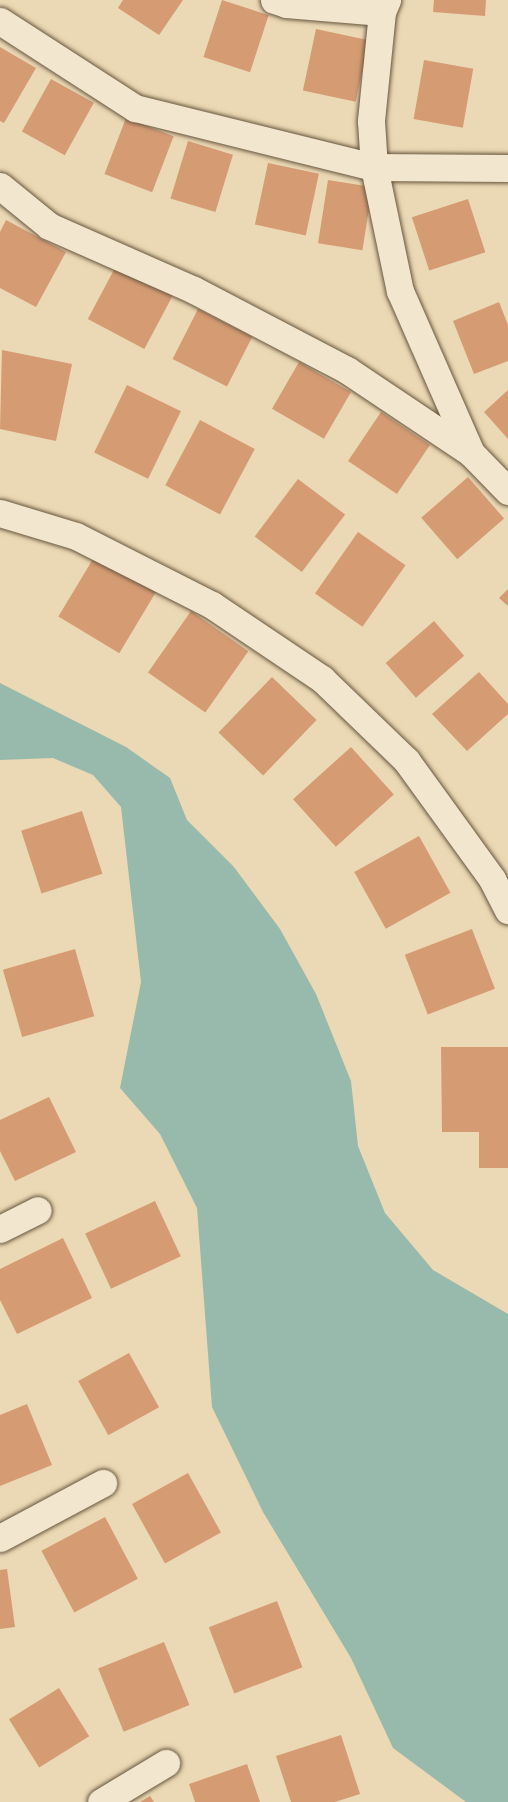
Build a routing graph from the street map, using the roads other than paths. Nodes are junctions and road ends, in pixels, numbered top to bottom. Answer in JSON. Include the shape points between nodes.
{"nodes":[{"id":1,"x":274,"y":0,"type":"edge"},
{"id":2,"x":384,"y":6,"type":"edge"},
{"id":3,"x":0,"y":21,"type":"edge"},
{"id":4,"x":374,"y":167,"type":"junction"},
{"id":5,"x":508,"y":168,"type":"edge"},
{"id":6,"x":0,"y":186,"type":"edge"},
{"id":7,"x":471,"y":453,"type":"junction"},
{"id":8,"x":508,"y":490,"type":"edge"},
{"id":9,"x":0,"y":513,"type":"edge"},
{"id":10,"x":508,"y":910,"type":"edge"},
{"id":11,"x":38,"y":1209,"type":"dead end"},
{"id":12,"x":0,"y":1229,"type":"edge"},
{"id":13,"x":104,"y":1483,"type":"dead end"},
{"id":14,"x":0,"y":1538,"type":"edge"},
{"id":15,"x":166,"y":1763,"type":"dead end"},
{"id":16,"x":101,"y":1802,"type":"edge"}],
"edges":[{"from":1,"to":2,"type":"lane","via":[[286,4]]},
{"from":2,"to":4,"type":"lane","via":[[371,121]]},
{"from":3,"to":4,"type":"lane","via":[[135,108]]},
{"from":4,"to":5,"type":"lane"},
{"from":4,"to":7,"type":"lane","via":[[400,291]]},
{"from":6,"to":7,"type":"lane","via":[[49,226],[194,290],[347,370]]},
{"from":7,"to":8,"type":"lane"},
{"from":9,"to":10,"type":"lane","via":[[76,536],[212,605],[322,679],[406,760],[492,879]]},
{"from":11,"to":12,"type":"lane"},
{"from":13,"to":14,"type":"lane"},
{"from":15,"to":16,"type":"lane"}]}
